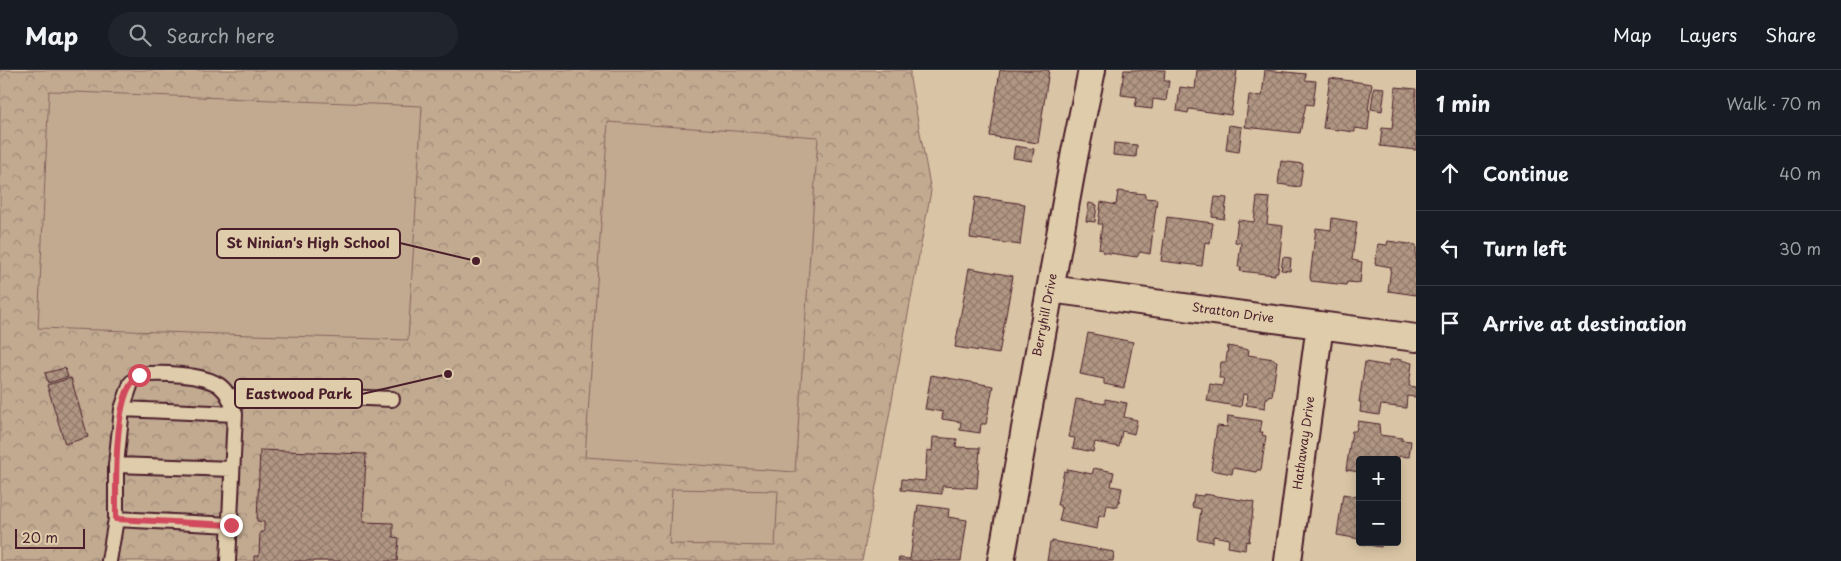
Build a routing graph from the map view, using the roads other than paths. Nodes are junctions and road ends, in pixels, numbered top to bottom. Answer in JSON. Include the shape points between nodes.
{"nodes":[{"id":1,"x":1092,"y":70,"type":"edge"},
{"id":2,"x":1050,"y":289,"type":"junction"},
{"id":3,"x":1320,"y":325,"type":"junction"},
{"id":4,"x":1416,"y":338,"type":"edge"},
{"id":5,"x":230,"y":398,"type":"junction"},
{"id":6,"x":392,"y":399,"type":"dead end"},
{"id":7,"x":122,"y":409,"type":"junction"},
{"id":8,"x":235,"y":414,"type":"junction"},
{"id":9,"x":116,"y":465,"type":"junction"},
{"id":10,"x":232,"y":469,"type":"junction"},
{"id":11,"x":116,"y":519,"type":"junction"},
{"id":12,"x":231,"y":525,"type":"junction"},
{"id":13,"x":109,"y":561,"type":"edge"},
{"id":14,"x":228,"y":561,"type":"edge"},
{"id":15,"x":1001,"y":561,"type":"edge"},
{"id":16,"x":1288,"y":561,"type":"edge"}],
"edges":[{"from":1,"to":2,"type":"street","name":"Berryhill Drive"},
{"from":2,"to":3,"type":"street","name":"Stratton Drive"},
{"from":2,"to":15,"type":"street","name":"Berryhill Drive"},
{"from":3,"to":4,"type":"street","name":"Stratton Drive"},
{"from":3,"to":16,"type":"street","name":"Hathaway Drive"},
{"from":5,"to":6,"type":"lane","via":[[243,393]]},
{"from":5,"to":7,"type":"lane","via":[[209,380],[167,374],[139,375],[131,383]]},
{"from":5,"to":8,"type":"lane"},
{"from":7,"to":8,"type":"lane"},
{"from":7,"to":9,"type":"lane"},
{"from":8,"to":10,"type":"lane"},
{"from":9,"to":10,"type":"lane"},
{"from":9,"to":11,"type":"lane"},
{"from":10,"to":12,"type":"lane"},
{"from":11,"to":12,"type":"lane"},
{"from":11,"to":13,"type":"lane"},
{"from":12,"to":14,"type":"lane"}]}
